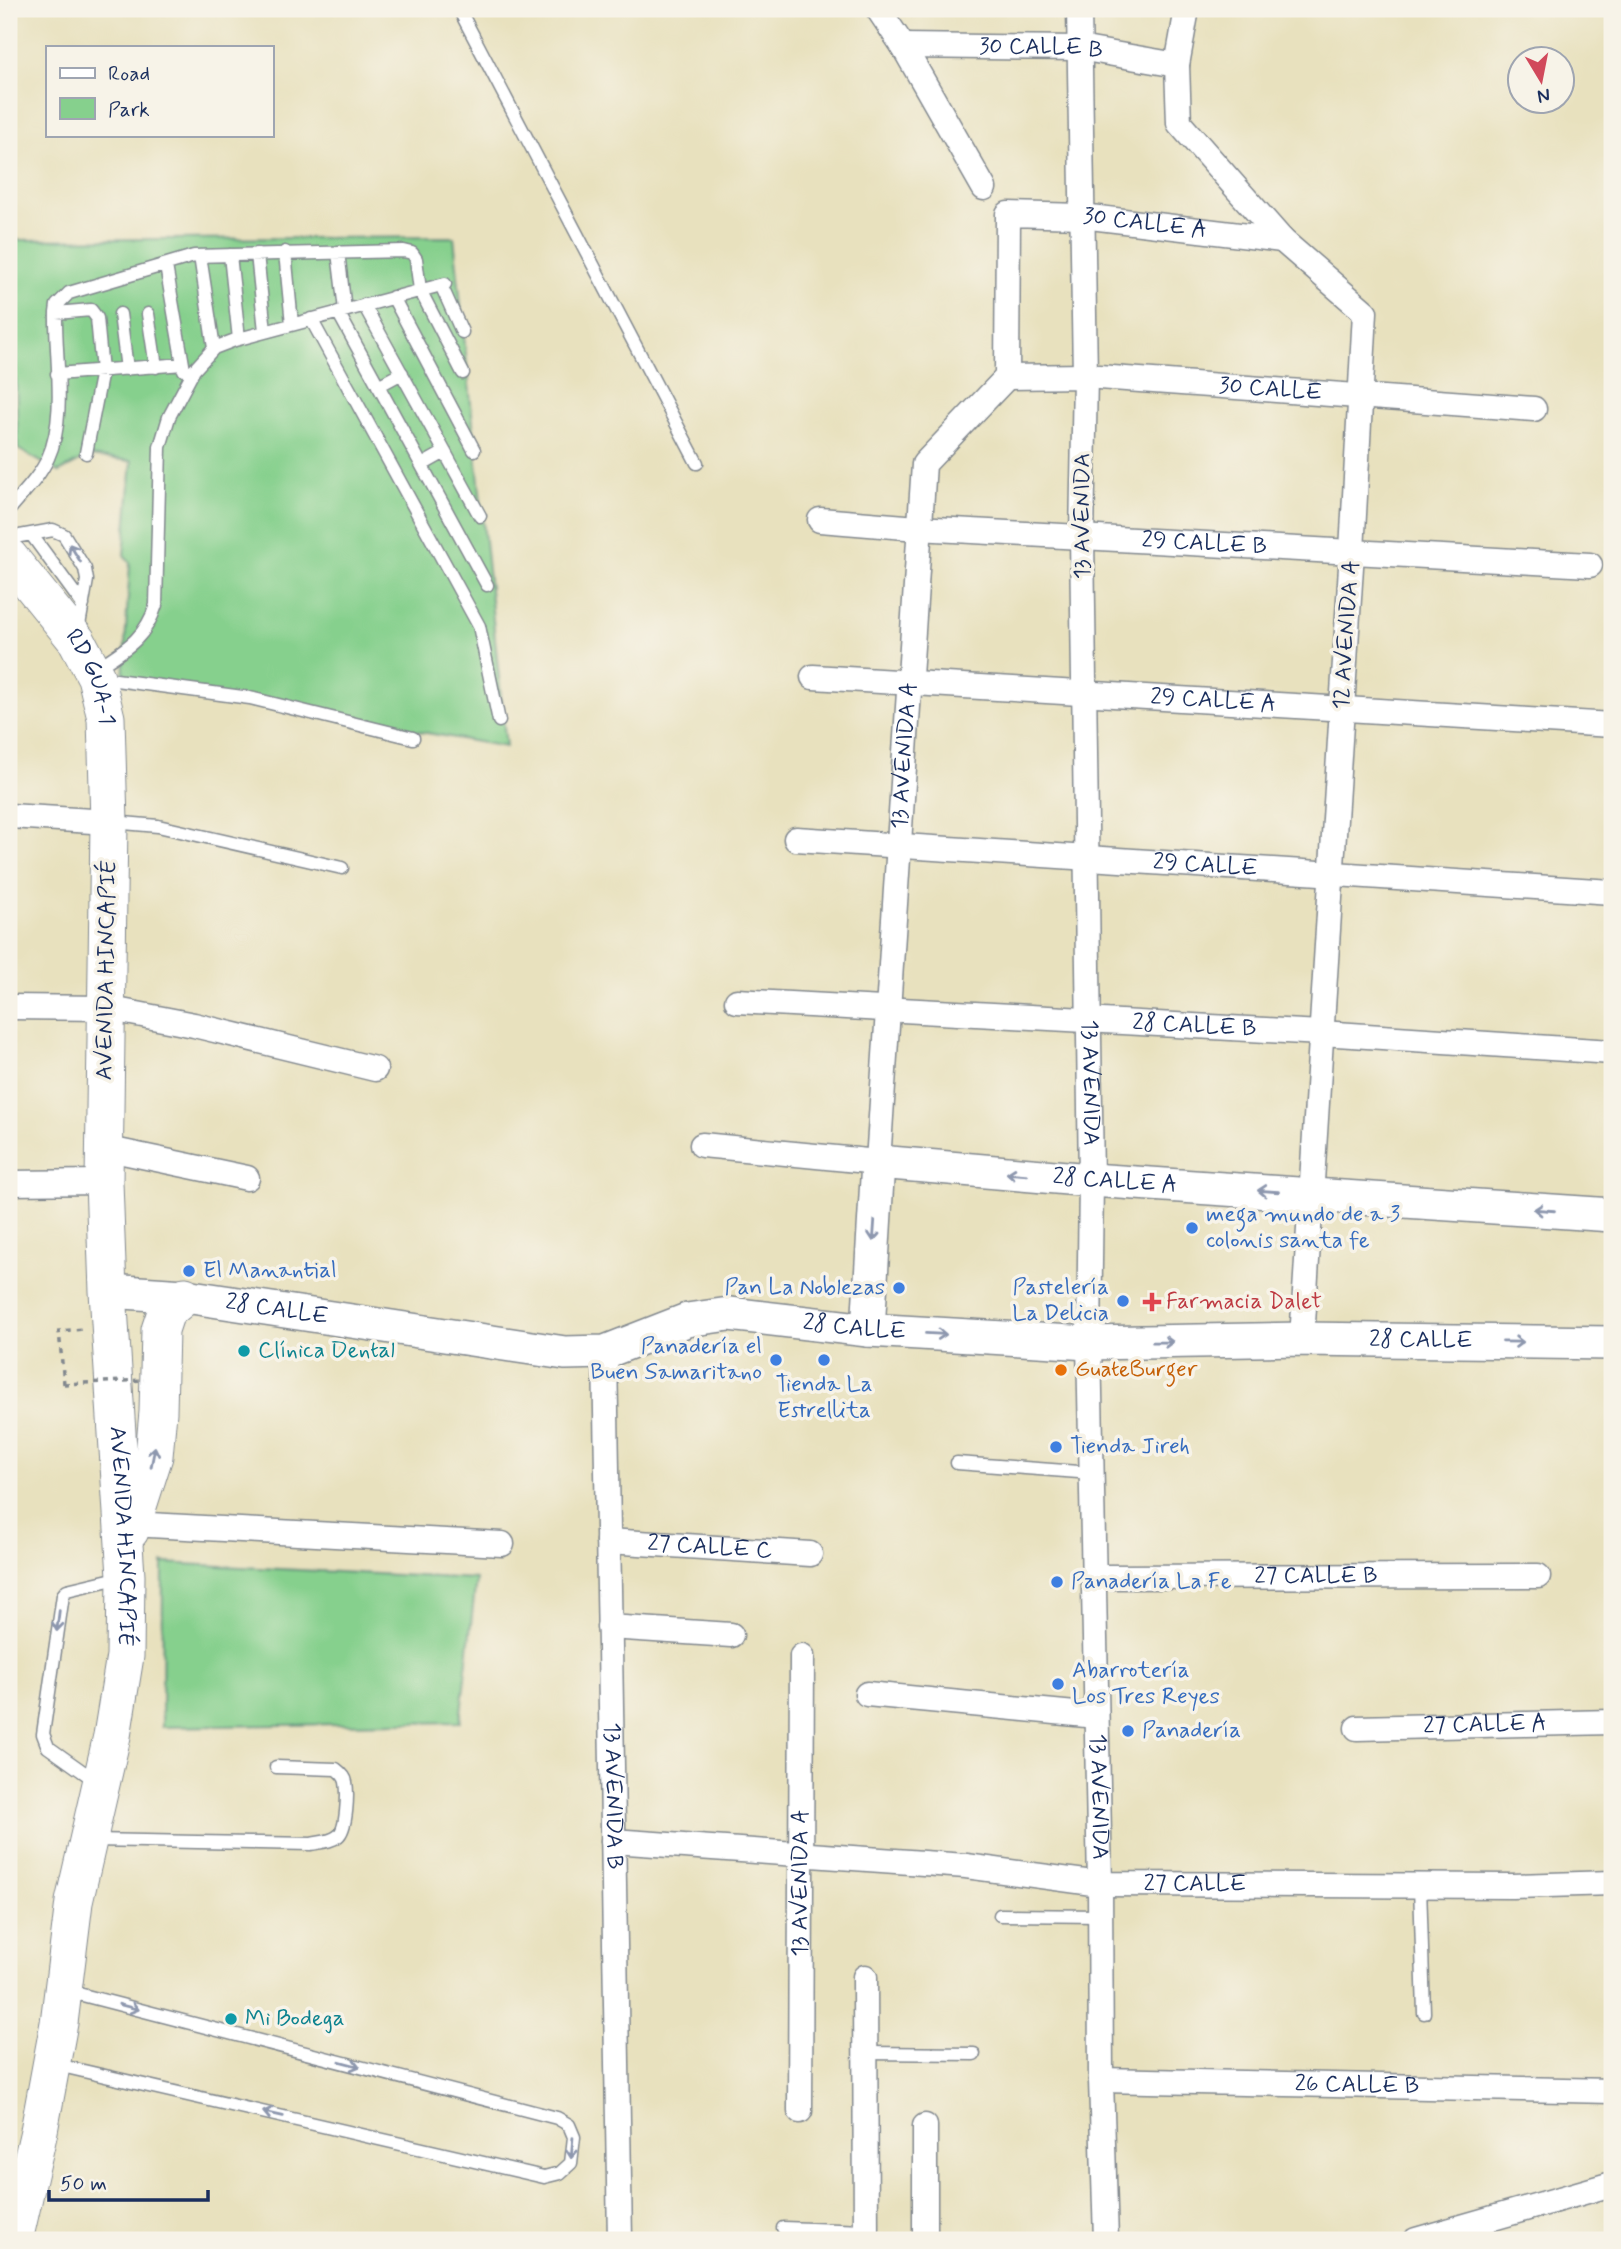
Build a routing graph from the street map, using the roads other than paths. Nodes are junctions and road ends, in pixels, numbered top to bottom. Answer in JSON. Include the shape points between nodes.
{"nodes":[{"id":1,"x":459,"y":9,"type":"edge"},
{"id":2,"x":878,"y":9,"type":"edge"},
{"id":3,"x":1079,"y":9,"type":"edge"},
{"id":4,"x":1187,"y":9,"type":"edge"},
{"id":5,"x":903,"y":46,"type":"junction"},
{"id":6,"x":1079,"y":48,"type":"junction"},
{"id":7,"x":1177,"y":65,"type":"junction"},
{"id":8,"x":984,"y":187,"type":"dead end"},
{"id":9,"x":1082,"y":216,"type":"junction"},
{"id":10,"x":1282,"y":240,"type":"junction"},
{"id":11,"x":338,"y":251,"type":"junction"},
{"id":12,"x":285,"y":252,"type":"junction"},
{"id":13,"x":257,"y":254,"type":"junction"},
{"id":14,"x":230,"y":255,"type":"junction"},
{"id":15,"x":200,"y":256,"type":"junction"},
{"id":16,"x":166,"y":266,"type":"junction"},
{"id":17,"x":420,"y":290,"type":"junction"},
{"id":18,"x":393,"y":297,"type":"junction"},
{"id":19,"x":364,"y":305,"type":"junction"},
{"id":20,"x":342,"y":311,"type":"junction"},
{"id":21,"x":453,"y":311,"type":"junction"},
{"id":22,"x":56,"y":313,"type":"junction"},
{"id":23,"x":120,"y":314,"type":"dead end"},
{"id":24,"x":148,"y":314,"type":"dead end"},
{"id":25,"x":311,"y":319,"type":"junction"},
{"id":26,"x":436,"y":320,"type":"junction"},
{"id":27,"x":292,"y":324,"type":"junction"},
{"id":28,"x":265,"y":331,"type":"junction"},
{"id":29,"x":462,"y":332,"type":"dead end"},
{"id":30,"x":239,"y":339,"type":"junction"},
{"id":31,"x":214,"y":348,"type":"junction"},
{"id":32,"x":183,"y":364,"type":"junction"},
{"id":33,"x":156,"y":366,"type":"junction"},
{"id":34,"x":127,"y":369,"type":"junction"},
{"id":35,"x":102,"y":371,"type":"junction"},
{"id":36,"x":402,"y":373,"type":"junction"},
{"id":37,"x":463,"y":373,"type":"dead end"},
{"id":38,"x":57,"y":374,"type":"junction"},
{"id":39,"x":1085,"y":376,"type":"junction"},
{"id":40,"x":1007,"y":377,"type":"junction"},
{"id":41,"x":187,"y":384,"type":"junction"},
{"id":42,"x":378,"y":386,"type":"junction"},
{"id":43,"x":1361,"y":396,"type":"junction"},
{"id":44,"x":1534,"y":409,"type":"dead end"},
{"id":45,"x":474,"y":450,"type":"dead end"},
{"id":46,"x":444,"y":452,"type":"junction"},
{"id":47,"x":86,"y":453,"type":"dead end"},
{"id":48,"x":697,"y":463,"type":"dead end"},
{"id":49,"x":422,"y":465,"type":"junction"},
{"id":50,"x":9,"y":510,"type":"edge"},
{"id":51,"x":480,"y":516,"type":"dead end"},
{"id":52,"x":820,"y":520,"type":"dead end"},
{"id":53,"x":452,"y":521,"type":"junction"},
{"id":54,"x":918,"y":528,"type":"junction"},
{"id":55,"x":429,"y":533,"type":"junction"},
{"id":56,"x":1082,"y":537,"type":"junction"},
{"id":57,"x":9,"y":538,"type":"edge"},
{"id":58,"x":20,"y":545,"type":"edge"},
{"id":59,"x":1352,"y":551,"type":"junction"},
{"id":60,"x":1590,"y":565,"type":"dead end"},
{"id":61,"x":487,"y":584,"type":"dead end"},
{"id":62,"x":83,"y":605,"type":"junction"},
{"id":63,"x":88,"y":663,"type":"junction"},
{"id":64,"x":813,"y":677,"type":"dead end"},
{"id":65,"x":908,"y":683,"type":"junction"},
{"id":66,"x":1085,"y":693,"type":"junction"},
{"id":67,"x":1342,"y":708,"type":"junction"},
{"id":68,"x":499,"y":721,"type":"dead end"},
{"id":69,"x":1612,"y":724,"type":"edge"},
{"id":70,"x":413,"y":738,"type":"dead end"},
{"id":71,"x":9,"y":816,"type":"edge"},
{"id":72,"x":109,"y":822,"type":"junction"},
{"id":73,"x":796,"y":839,"type":"dead end"},
{"id":74,"x":898,"y":845,"type":"junction"},
{"id":75,"x":1086,"y":859,"type":"junction"},
{"id":76,"x":342,"y":868,"type":"dead end"},
{"id":77,"x":1331,"y":875,"type":"junction"},
{"id":78,"x":1612,"y":892,"type":"edge"},
{"id":79,"x":737,"y":1001,"type":"dead end"},
{"id":80,"x":9,"y":1007,"type":"edge"},
{"id":81,"x":106,"y":1009,"type":"junction"},
{"id":82,"x":888,"y":1009,"type":"junction"},
{"id":83,"x":1087,"y":1020,"type":"junction"},
{"id":84,"x":1321,"y":1032,"type":"junction"},
{"id":85,"x":1612,"y":1052,"type":"edge"},
{"id":86,"x":375,"y":1069,"type":"dead end"},
{"id":87,"x":702,"y":1145,"type":"dead end"},
{"id":88,"x":878,"y":1162,"type":"junction"},
{"id":89,"x":104,"y":1165,"type":"junction"},
{"id":90,"x":247,"y":1178,"type":"dead end"},
{"id":91,"x":1091,"y":1180,"type":"junction"},
{"id":92,"x":9,"y":1183,"type":"edge"},
{"id":93,"x":1311,"y":1194,"type":"junction"},
{"id":94,"x":1612,"y":1215,"type":"edge"},
{"id":95,"x":108,"y":1291,"type":"junction"},
{"id":96,"x":185,"y":1296,"type":"junction"},
{"id":97,"x":868,"y":1331,"type":"junction"},
{"id":98,"x":1302,"y":1339,"type":"junction"},
{"id":99,"x":1089,"y":1343,"type":"junction"},
{"id":100,"x":1612,"y":1343,"type":"edge"},
{"id":101,"x":605,"y":1352,"type":"junction"},
{"id":102,"x":957,"y":1463,"type":"dead end"},
{"id":103,"x":1092,"y":1473,"type":"junction"},
{"id":104,"x":131,"y":1524,"type":"junction"},
{"id":105,"x":608,"y":1541,"type":"junction"},
{"id":106,"x":502,"y":1544,"type":"dead end"},
{"id":107,"x":810,"y":1554,"type":"dead end"},
{"id":108,"x":125,"y":1573,"type":"junction"},
{"id":109,"x":1538,"y":1576,"type":"dead end"},
{"id":110,"x":1094,"y":1577,"type":"junction"},
{"id":111,"x":609,"y":1627,"type":"junction"},
{"id":112,"x":731,"y":1635,"type":"dead end"},
{"id":113,"x":802,"y":1656,"type":"dead end"},
{"id":114,"x":867,"y":1694,"type":"dead end"},
{"id":115,"x":1096,"y":1716,"type":"junction"},
{"id":116,"x":1612,"y":1722,"type":"edge"},
{"id":117,"x":1357,"y":1728,"type":"dead end"},
{"id":118,"x":276,"y":1767,"type":"dead end"},
{"id":119,"x":101,"y":1784,"type":"junction"},
{"id":120,"x":88,"y":1840,"type":"junction"},
{"id":121,"x":613,"y":1841,"type":"junction"},
{"id":122,"x":802,"y":1855,"type":"junction"},
{"id":123,"x":1100,"y":1884,"type":"junction"},
{"id":124,"x":1612,"y":1884,"type":"edge"},
{"id":125,"x":1420,"y":1885,"type":"junction"},
{"id":126,"x":1000,"y":1915,"type":"dead end"},
{"id":127,"x":1100,"y":1916,"type":"junction"},
{"id":128,"x":865,"y":1978,"type":"dead end"},
{"id":129,"x":63,"y":1990,"type":"junction"},
{"id":130,"x":1424,"y":2013,"type":"dead end"},
{"id":131,"x":865,"y":2053,"type":"junction"},
{"id":132,"x":974,"y":2054,"type":"dead end"},
{"id":133,"x":52,"y":2063,"type":"junction"},
{"id":134,"x":1101,"y":2080,"type":"junction"},
{"id":135,"x":1612,"y":2091,"type":"edge"},
{"id":136,"x":800,"y":2111,"type":"dead end"},
{"id":137,"x":925,"y":2126,"type":"dead end"},
{"id":138,"x":1612,"y":2184,"type":"edge"},
{"id":139,"x":783,"y":2228,"type":"dead end"},
{"id":140,"x":866,"y":2235,"type":"edge"},
{"id":141,"x":14,"y":2240,"type":"edge"},
{"id":142,"x":620,"y":2240,"type":"edge"},
{"id":143,"x":925,"y":2240,"type":"edge"},
{"id":144,"x":1106,"y":2240,"type":"edge"},
{"id":145,"x":1416,"y":2240,"type":"edge"}],
"edges":[{"from":1,"to":48,"type":"lane"},
{"from":2,"to":5,"type":"street"},
{"from":3,"to":6,"type":"street","name":"13 AVENIDA"},
{"from":4,"to":7,"type":"street","name":"12 AVENIDA A"},
{"from":5,"to":6,"type":"street","name":"30 CALLE B"},
{"from":5,"to":8,"type":"street"},
{"from":6,"to":7,"type":"street","name":"30 CALLE B"},
{"from":6,"to":9,"type":"street","name":"13 AVENIDA"},
{"from":7,"to":10,"type":"street","name":"12 AVENIDA A","via":[[1180,123]]},
{"from":9,"to":10,"type":"street","name":"30 CALLE A"},
{"from":9,"to":39,"type":"street","name":"13 AVENIDA"},
{"from":9,"to":40,"type":"street","name":"30 CALLE A","via":[[1008,214]]},
{"from":10,"to":43,"type":"street","name":"12 AVENIDA A","via":[[1365,312]]},
{"from":11,"to":12,"type":"lane"},
{"from":11,"to":17,"type":"lane","via":[[412,253]]},
{"from":11,"to":20,"type":"lane"},
{"from":12,"to":13,"type":"lane"},
{"from":12,"to":27,"type":"lane"},
{"from":13,"to":14,"type":"lane"},
{"from":13,"to":28,"type":"lane"},
{"from":14,"to":15,"type":"lane"},
{"from":14,"to":30,"type":"lane"},
{"from":15,"to":16,"type":"lane"},
{"from":15,"to":31,"type":"lane"},
{"from":16,"to":22,"type":"lane","via":[[69,293],[57,304]]},
{"from":16,"to":32,"type":"lane"},
{"from":17,"to":18,"type":"lane"},
{"from":17,"to":21,"type":"lane","via":[[443,284]]},
{"from":17,"to":26,"type":"lane"},
{"from":18,"to":19,"type":"lane"},
{"from":18,"to":45,"type":"lane"},
{"from":19,"to":20,"type":"lane"},
{"from":19,"to":36,"type":"lane"},
{"from":20,"to":25,"type":"lane"},
{"from":20,"to":42,"type":"lane"},
{"from":21,"to":26,"type":"lane"},
{"from":21,"to":29,"type":"lane"},
{"from":22,"to":35,"type":"lane","via":[[85,309],[95,313]]},
{"from":22,"to":38,"type":"lane"},
{"from":23,"to":34,"type":"lane"},
{"from":24,"to":33,"type":"lane"},
{"from":25,"to":27,"type":"lane"},
{"from":25,"to":55,"type":"lane"},
{"from":26,"to":37,"type":"lane"},
{"from":27,"to":28,"type":"lane"},
{"from":28,"to":30,"type":"lane"},
{"from":30,"to":31,"type":"lane"},
{"from":31,"to":41,"type":"lane"},
{"from":32,"to":33,"type":"lane"},
{"from":32,"to":41,"type":"lane"},
{"from":33,"to":34,"type":"lane"},
{"from":34,"to":35,"type":"lane"},
{"from":35,"to":38,"type":"lane"},
{"from":35,"to":47,"type":"lane"},
{"from":36,"to":42,"type":"lane"},
{"from":36,"to":46,"type":"lane"},
{"from":38,"to":50,"type":"lane","via":[[59,410],[54,443],[35,479]]},
{"from":39,"to":40,"type":"street","name":"30 CALLE"},
{"from":39,"to":43,"type":"street","name":"30 CALLE"},
{"from":39,"to":56,"type":"street","name":"13 AVENIDA"},
{"from":40,"to":54,"type":"street","name":"13 AVENIDA A","via":[[924,464]]},
{"from":41,"to":63,"type":"lane","via":[[169,417],[160,447],[152,619],[135,643]]},
{"from":42,"to":49,"type":"lane"},
{"from":43,"to":44,"type":"street","name":"30 CALLE"},
{"from":43,"to":59,"type":"street","name":"12 AVENIDA A"},
{"from":46,"to":49,"type":"lane"},
{"from":46,"to":51,"type":"lane"},
{"from":49,"to":53,"type":"lane"},
{"from":52,"to":54,"type":"street","name":"29 CALLE B"},
{"from":53,"to":55,"type":"lane"},
{"from":53,"to":61,"type":"lane"},
{"from":54,"to":56,"type":"street","name":"29 CALLE B"},
{"from":54,"to":65,"type":"street","name":"13 AVENIDA A"},
{"from":55,"to":68,"type":"lane","via":[[479,626]]},
{"from":56,"to":59,"type":"street","name":"29 CALLE B"},
{"from":56,"to":66,"type":"street","name":"13 AVENIDA"},
{"from":57,"to":58,"type":"lane"},
{"from":58,"to":62,"type":"lane"},
{"from":62,"to":58,"type":"lane","one_way":true,"via":[[85,569],[64,535],[54,530]]},
{"from":58,"to":63,"type":"main road","name":"RD GUA-1"},
{"from":59,"to":60,"type":"street","name":"29 CALLE B"},
{"from":59,"to":67,"type":"street","name":"12 AVENIDA A"},
{"from":62,"to":63,"type":"lane"},
{"from":63,"to":70,"type":"lane"},
{"from":63,"to":72,"type":"main road","name":"RD GUA-1","via":[[106,718]]},
{"from":64,"to":65,"type":"street","name":"29 CALLE A"},
{"from":65,"to":66,"type":"street","name":"29 CALLE A"},
{"from":65,"to":74,"type":"street","name":"13 AVENIDA A"},
{"from":66,"to":67,"type":"street","name":"29 CALLE A"},
{"from":66,"to":75,"type":"street","name":"13 AVENIDA"},
{"from":67,"to":69,"type":"street","name":"29 CALLE A"},
{"from":67,"to":77,"type":"street","name":"12 AVENIDA A"},
{"from":71,"to":72,"type":"street"},
{"from":72,"to":76,"type":"lane","via":[[158,826]]},
{"from":72,"to":81,"type":"main road","name":"AVENIDA HINCAPIÉ"},
{"from":73,"to":74,"type":"street","name":"29 CALLE"},
{"from":74,"to":75,"type":"street","name":"29 CALLE"},
{"from":74,"to":82,"type":"street","name":"13 AVENIDA A"},
{"from":75,"to":77,"type":"street","name":"29 CALLE"},
{"from":75,"to":83,"type":"street","name":"13 AVENIDA"},
{"from":77,"to":78,"type":"street","name":"29 CALLE"},
{"from":77,"to":84,"type":"street","name":"12 AVENIDA A"},
{"from":79,"to":82,"type":"street","name":"28 CALLE B"},
{"from":80,"to":81,"type":"street"},
{"from":81,"to":86,"type":"street","via":[[194,1025]]},
{"from":81,"to":89,"type":"main road","name":"AVENIDA HINCAPIÉ"},
{"from":82,"to":83,"type":"street","name":"28 CALLE B"},
{"from":82,"to":88,"type":"street","name":"13 AVENIDA A"},
{"from":83,"to":84,"type":"street","name":"28 CALLE B"},
{"from":83,"to":91,"type":"street","name":"13 AVENIDA"},
{"from":84,"to":85,"type":"street","name":"28 CALLE B"},
{"from":84,"to":93,"type":"street","name":"12 AVENIDA A"},
{"from":87,"to":88,"type":"street","name":"28 CALLE A"},
{"from":91,"to":88,"type":"main road","name":"28 CALLE A","one_way":true},
{"from":88,"to":97,"type":"main road","name":"13 AVENIDA A","one_way":true},
{"from":89,"to":90,"type":"street"},
{"from":89,"to":92,"type":"street"},
{"from":89,"to":95,"type":"main road","name":"AVENIDA HINCAPIÉ"},
{"from":93,"to":91,"type":"main road","name":"28 CALLE A","one_way":true},
{"from":91,"to":99,"type":"street","name":"13 AVENIDA"},
{"from":94,"to":93,"type":"main road","name":"28 CALLE A","one_way":true},
{"from":93,"to":98,"type":"street","name":"12 AVENIDA A"},
{"from":95,"to":96,"type":"main road","name":"28 CALLE"},
{"from":95,"to":108,"type":"main road","name":"AVENIDA HINCAPIÉ"},
{"from":96,"to":101,"type":"main road","name":"28 CALLE","via":[[565,1353]]},
{"from":104,"to":96,"type":"main road","one_way":true,"via":[[154,1456],[160,1330],[166,1312]]},
{"from":97,"to":99,"type":"main road","name":"28 CALLE","one_way":true},
{"from":97,"to":101,"type":"main road","name":"28 CALLE","via":[[729,1314],[703,1316]]},
{"from":99,"to":98,"type":"main road","name":"28 CALLE","one_way":true},
{"from":98,"to":100,"type":"main road","name":"28 CALLE","one_way":true},
{"from":99,"to":103,"type":"street","name":"13 AVENIDA"},
{"from":101,"to":105,"type":"street","name":"13 AVENIDA B"},
{"from":102,"to":103,"type":"lane"},
{"from":103,"to":110,"type":"street","name":"13 AVENIDA"},
{"from":104,"to":106,"type":"street"},
{"from":104,"to":108,"type":"main road"},
{"from":105,"to":107,"type":"street","name":"27 CALLE C"},
{"from":105,"to":111,"type":"street","name":"13 AVENIDA B"},
{"from":108,"to":119,"type":"main road","name":"AVENIDA HINCAPIÉ","via":[[125,1656]]},
{"from":108,"to":119,"type":"lane","one_way":true,"via":[[63,1595],[43,1734],[48,1747]]},
{"from":109,"to":110,"type":"street","name":"27 CALLE B"},
{"from":110,"to":115,"type":"street","name":"13 AVENIDA"},
{"from":111,"to":112,"type":"street"},
{"from":111,"to":121,"type":"street","name":"13 AVENIDA B"},
{"from":113,"to":122,"type":"street","name":"13 AVENIDA A"},
{"from":114,"to":115,"type":"street"},
{"from":115,"to":123,"type":"street","name":"13 AVENIDA"},
{"from":116,"to":117,"type":"street","name":"27 CALLE A"},
{"from":118,"to":120,"type":"lane","via":[[336,1769],[343,1774],[345,1828],[326,1842],[311,1844]]},
{"from":119,"to":120,"type":"main road","name":"AVENIDA HINCAPIÉ"},
{"from":120,"to":129,"type":"main road","name":"AVENIDA HINCAPIÉ","via":[[74,1902]]},
{"from":121,"to":122,"type":"street","name":"27 CALLE"},
{"from":121,"to":142,"type":"street","name":"13 AVENIDA B"},
{"from":122,"to":123,"type":"street","name":"27 CALLE","via":[[966,1866]]},
{"from":122,"to":136,"type":"street","name":"13 AVENIDA A"},
{"from":123,"to":125,"type":"street","name":"27 CALLE"},
{"from":123,"to":127,"type":"street","name":"13 AVENIDA"},
{"from":124,"to":125,"type":"street","name":"27 CALLE"},
{"from":125,"to":130,"type":"lane"},
{"from":126,"to":127,"type":"lane"},
{"from":127,"to":134,"type":"street","name":"13 AVENIDA"},
{"from":128,"to":131,"type":"street"},
{"from":129,"to":133,"type":"main road","name":"AVENIDA HINCAPIÉ"},
{"from":129,"to":133,"type":"lane","one_way":true,"via":[[557,2118],[569,2125],[574,2137],[571,2163],[560,2173],[544,2177]]},
{"from":131,"to":132,"type":"lane"},
{"from":131,"to":140,"type":"street"},
{"from":133,"to":141,"type":"main road","name":"AVENIDA HINCAPIÉ"},
{"from":134,"to":135,"type":"street","name":"26 CALLE B"},
{"from":134,"to":144,"type":"street","name":"13 AVENIDA"},
{"from":137,"to":143,"type":"street"},
{"from":138,"to":145,"type":"street"},
{"from":139,"to":140,"type":"lane"}]}
